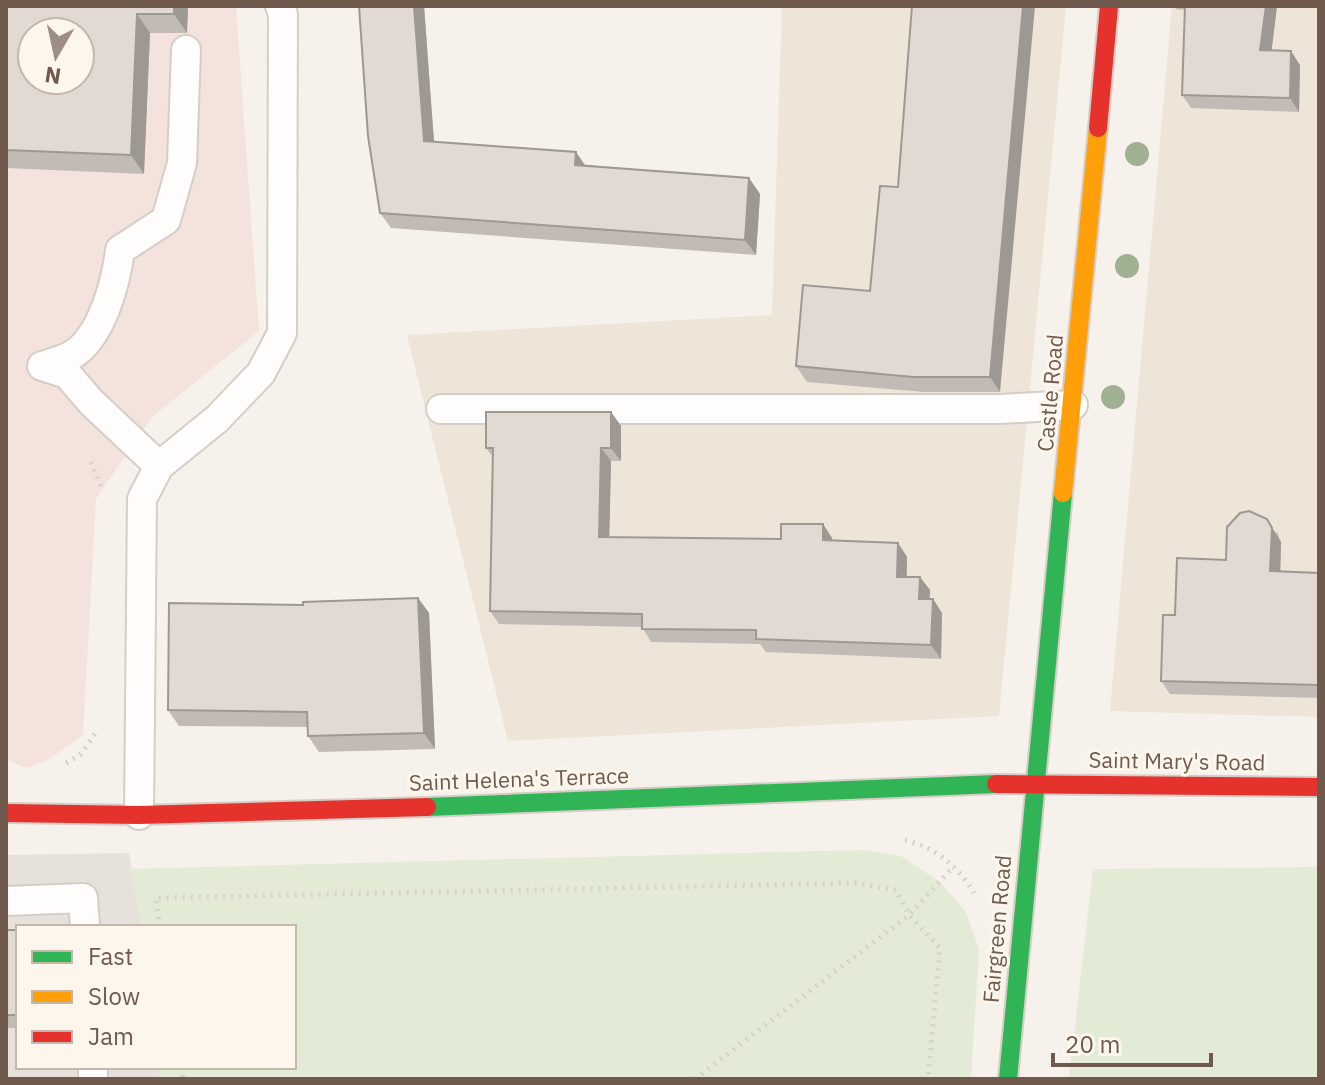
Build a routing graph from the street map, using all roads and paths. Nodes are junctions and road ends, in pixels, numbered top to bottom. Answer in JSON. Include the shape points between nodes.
{"nodes":[{"id":1,"x":280,"y":6,"type":"edge"},
{"id":2,"x":1109,"y":6,"type":"edge"},
{"id":3,"x":186,"y":50,"type":"dead end"},
{"id":4,"x":1073,"y":405,"type":"junction"},
{"id":5,"x":441,"y":409,"type":"dead end"},
{"id":6,"x":85,"y":454,"type":"dead end"},
{"id":7,"x":159,"y":466,"type":"junction"},
{"id":8,"x":105,"y":499,"type":"dead end"},
{"id":9,"x":100,"y":726,"type":"dead end"},
{"id":10,"x":61,"y":767,"type":"dead end"},
{"id":11,"x":1034,"y":783,"type":"junction"},
{"id":12,"x":1319,"y":787,"type":"edge"},
{"id":13,"x":6,"y":813,"type":"edge"},
{"id":14,"x":139,"y":815,"type":"junction"},
{"id":15,"x":954,"y":866,"type":"dead end"},
{"id":16,"x":6,"y":901,"type":"edge"},
{"id":17,"x":909,"y":915,"type":"junction"},
{"id":18,"x":85,"y":925,"type":"edge"},
{"id":19,"x":160,"y":925,"type":"edge"},
{"id":20,"x":695,"y":1079,"type":"edge"},
{"id":21,"x":928,"y":1079,"type":"edge"},
{"id":22,"x":1008,"y":1079,"type":"edge"}],
"edges":[{"from":1,"to":7,"type":"lane","via":[[282,333],[261,373],[217,419]]},
{"from":2,"to":4,"type":"main road","name":"Castle Road"},
{"from":3,"to":7,"type":"lane","via":[[182,163],[166,220],[120,250],[111,294],[90,335],[73,354],[42,366],[67,374]]},
{"from":4,"to":5,"type":"lane"},
{"from":4,"to":11,"type":"main road","name":"Castle Road"},
{"from":6,"to":8,"type":"path"},
{"from":7,"to":14,"type":"lane","via":[[142,499]]},
{"from":9,"to":10,"type":"path","via":[[80,755]]},
{"from":11,"to":12,"type":"main road","name":"Saint Mary's Road"},
{"from":11,"to":14,"type":"main road","name":"Saint Helena's Terrace"},
{"from":11,"to":22,"type":"main road","name":"Fairgreen Road"},
{"from":13,"to":14,"type":"main road","name":"Saint Helena's Terrace"},
{"from":15,"to":17,"type":"path"},
{"from":16,"to":18,"type":"lane","via":[[83,898]]},
{"from":17,"to":19,"type":"path","via":[[896,890],[855,883],[156,898]]},
{"from":17,"to":20,"type":"path"},
{"from":17,"to":21,"type":"path","via":[[940,948]]}]}
